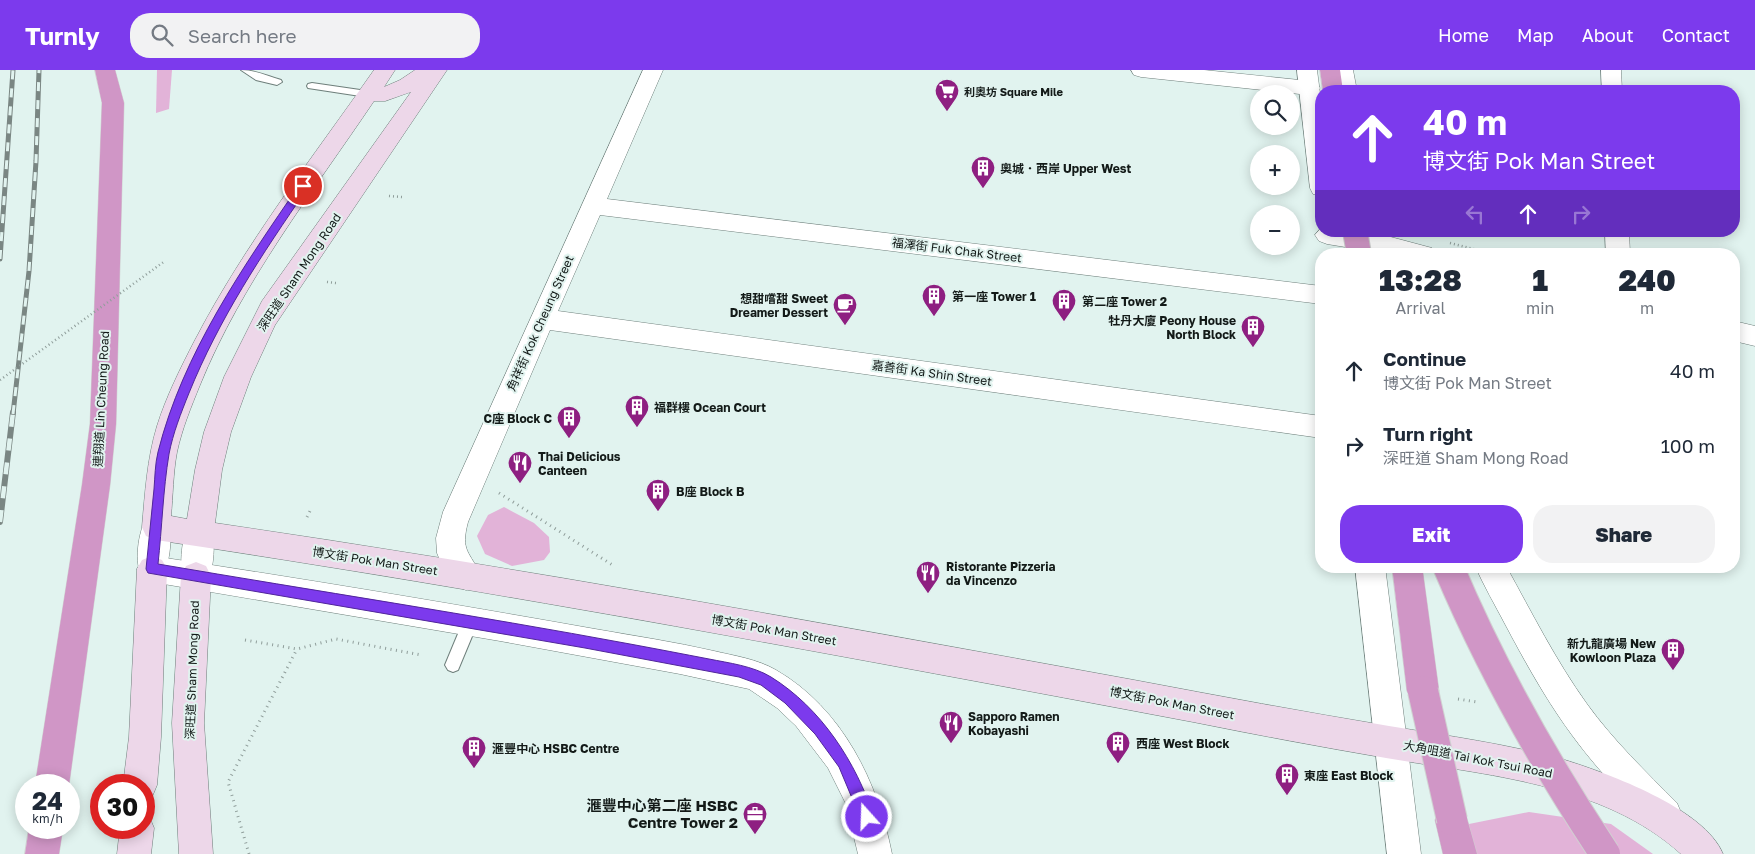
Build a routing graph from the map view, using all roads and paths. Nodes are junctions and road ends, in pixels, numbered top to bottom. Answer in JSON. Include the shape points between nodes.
{"nodes":[{"id":1,"x":105,"y":70,"type":"edge"},
{"id":2,"x":122,"y":70,"type":"edge"},
{"id":3,"x":246,"y":70,"type":"edge"},
{"id":4,"x":385,"y":70,"type":"edge"},
{"id":5,"x":429,"y":70,"type":"edge"},
{"id":6,"x":437,"y":70,"type":"edge"},
{"id":7,"x":653,"y":70,"type":"edge"},
{"id":8,"x":1141,"y":70,"type":"edge"},
{"id":9,"x":1330,"y":70,"type":"edge"},
{"id":10,"x":1343,"y":70,"type":"edge"},
{"id":11,"x":1611,"y":70,"type":"edge"},
{"id":12,"x":1308,"y":79,"type":"edge"},
{"id":13,"x":276,"y":82,"type":"dead end"},
{"id":14,"x":1332,"y":85,"type":"edge"},
{"id":15,"x":1346,"y":85,"type":"edge"},
{"id":16,"x":1612,"y":85,"type":"edge"},
{"id":17,"x":312,"y":86,"type":"dead end"},
{"id":18,"x":367,"y":94,"type":"junction"},
{"id":19,"x":113,"y":103,"type":"junction"},
{"id":20,"x":1315,"y":138,"type":"edge"},
{"id":21,"x":389,"y":196,"type":"dead end"},
{"id":22,"x":402,"y":198,"type":"dead end"},
{"id":23,"x":593,"y":206,"type":"junction"},
{"id":24,"x":1328,"y":240,"type":"edge"},
{"id":25,"x":1367,"y":242,"type":"edge"},
{"id":26,"x":1396,"y":248,"type":"edge"},
{"id":27,"x":165,"y":261,"type":"dead end"},
{"id":28,"x":1315,"y":294,"type":"edge"},
{"id":29,"x":543,"y":319,"type":"junction"},
{"id":30,"x":1740,"y":332,"type":"edge"},
{"id":31,"x":1755,"y":336,"type":"edge"},
{"id":32,"x":0,"y":380,"type":"edge"},
{"id":33,"x":1315,"y":426,"type":"edge"},
{"id":34,"x":498,"y":492,"type":"dead end"},
{"id":35,"x":156,"y":527,"type":"junction"},
{"id":36,"x":199,"y":533,"type":"junction"},
{"id":37,"x":152,"y":569,"type":"junction"},
{"id":38,"x":621,"y":571,"type":"dead end"},
{"id":39,"x":1371,"y":573,"type":"edge"},
{"id":40,"x":1407,"y":573,"type":"edge"},
{"id":41,"x":1451,"y":573,"type":"edge"},
{"id":42,"x":1494,"y":573,"type":"edge"},
{"id":43,"x":196,"y":576,"type":"junction"},
{"id":44,"x":466,"y":576,"type":"junction"},
{"id":45,"x":470,"y":622,"type":"junction"},
{"id":46,"x":245,"y":640,"type":"dead end"},
{"id":47,"x":297,"y":649,"type":"junction"},
{"id":48,"x":421,"y":655,"type":"dead end"},
{"id":49,"x":453,"y":665,"type":"dead end"},
{"id":50,"x":1391,"y":743,"type":"junction"},
{"id":51,"x":54,"y":774,"type":"edge"},
{"id":52,"x":141,"y":774,"type":"edge"},
{"id":53,"x":1674,"y":825,"type":"junction"},
{"id":54,"x":44,"y":839,"type":"edge"},
{"id":55,"x":136,"y":839,"type":"edge"},
{"id":56,"x":42,"y":854,"type":"edge"},
{"id":57,"x":134,"y":854,"type":"edge"},
{"id":58,"x":196,"y":854,"type":"edge"},
{"id":59,"x":249,"y":854,"type":"edge"},
{"id":60,"x":875,"y":854,"type":"edge"},
{"id":61,"x":1404,"y":854,"type":"edge"},
{"id":62,"x":1460,"y":854,"type":"edge"},
{"id":63,"x":1605,"y":854,"type":"edge"},
{"id":64,"x":1706,"y":854,"type":"edge"}],
"edges":[{"from":1,"to":19,"type":"highway","name":"連翔道 Lin Cheung Road"},
{"from":2,"to":19,"type":"highway"},
{"from":3,"to":13,"type":"lane"},
{"from":4,"to":18,"type":"main road"},
{"from":5,"to":18,"type":"main road","via":[[400,91],[379,96]]},
{"from":6,"to":36,"type":"main road","name":"深旺道 Sham Mong Road","via":[[271,308],[256,335],[213,448]]},
{"from":7,"to":23,"type":"street","name":"角祥街 Kok Cheung Street"},
{"from":8,"to":12,"type":"street"},
{"from":9,"to":14,"type":"highway"},
{"from":10,"to":15,"type":"street"},
{"from":11,"to":16,"type":"street"},
{"from":12,"to":20,"type":"street"},
{"from":17,"to":18,"type":"lane"},
{"from":18,"to":35,"type":"main road","via":[[252,262],[196,364],[171,424],[163,454]]},
{"from":19,"to":51,"type":"highway","name":"連翔道 Lin Cheung Road","via":[[103,424]]},
{"from":21,"to":22,"type":"path"},
{"from":23,"to":28,"type":"street","name":"福澤街 Fuk Chak Street"},
{"from":23,"to":29,"type":"street","name":"角祥街 Kok Cheung Street"},
{"from":24,"to":25,"type":"street"},
{"from":25,"to":26,"type":"street"},
{"from":27,"to":32,"type":"path","bridge":true},
{"from":29,"to":33,"type":"street","name":"嘉善街 Ka Shin Street"},
{"from":29,"to":44,"type":"street","name":"角祥街 Kok Cheung Street","via":[[450,532],[450,551]]},
{"from":30,"to":31,"type":"street"},
{"from":34,"to":38,"type":"path"},
{"from":35,"to":36,"type":"main road","name":"博文街 Pok Man Street"},
{"from":35,"to":37,"type":"street"},
{"from":36,"to":43,"type":"street","name":"深旺道 Sham Mong Road"},
{"from":36,"to":44,"type":"main road","name":"博文街 Pok Man Street"},
{"from":37,"to":43,"type":"street"},
{"from":37,"to":52,"type":"main road"},
{"from":39,"to":50,"type":"street","name":"大角咀道 Tai Kok Tsui Road"},
{"from":40,"to":62,"type":"highway","bridge":true,"via":[[1423,691]]},
{"from":41,"to":63,"type":"highway","bridge":true,"via":[[1502,685],[1536,746]]},
{"from":42,"to":53,"type":"street","name":"大角咀道 Tai Kok Tsui Road","via":[[1576,716],[1608,756]]},
{"from":43,"to":45,"type":"street"},
{"from":43,"to":58,"type":"main road","name":"深旺道 Sham Mong Road","via":[[188,723]]},
{"from":44,"to":50,"type":"main road","name":"博文街 Pok Man Street","via":[[890,650]]},
{"from":45,"to":49,"type":"lane"},
{"from":45,"to":60,"type":"street","via":[[710,665],[765,680],[790,698],[844,762],[861,800]]},
{"from":46,"to":47,"type":"path"},
{"from":47,"to":48,"type":"path","via":[[336,639]]},
{"from":47,"to":59,"type":"path","via":[[228,782]]},
{"from":50,"to":53,"type":"main road","name":"大角咀道 Tai Kok Tsui Road","via":[[1514,764],[1566,777],[1615,794]]},
{"from":50,"to":61,"type":"street","name":"大角咀道 Tai Kok Tsui Road"},
{"from":53,"to":64,"type":"main road","name":"大角咀道 Tai Kok Tsui Road"},
{"from":54,"to":56,"type":"highway"},
{"from":55,"to":57,"type":"main road"}]}
